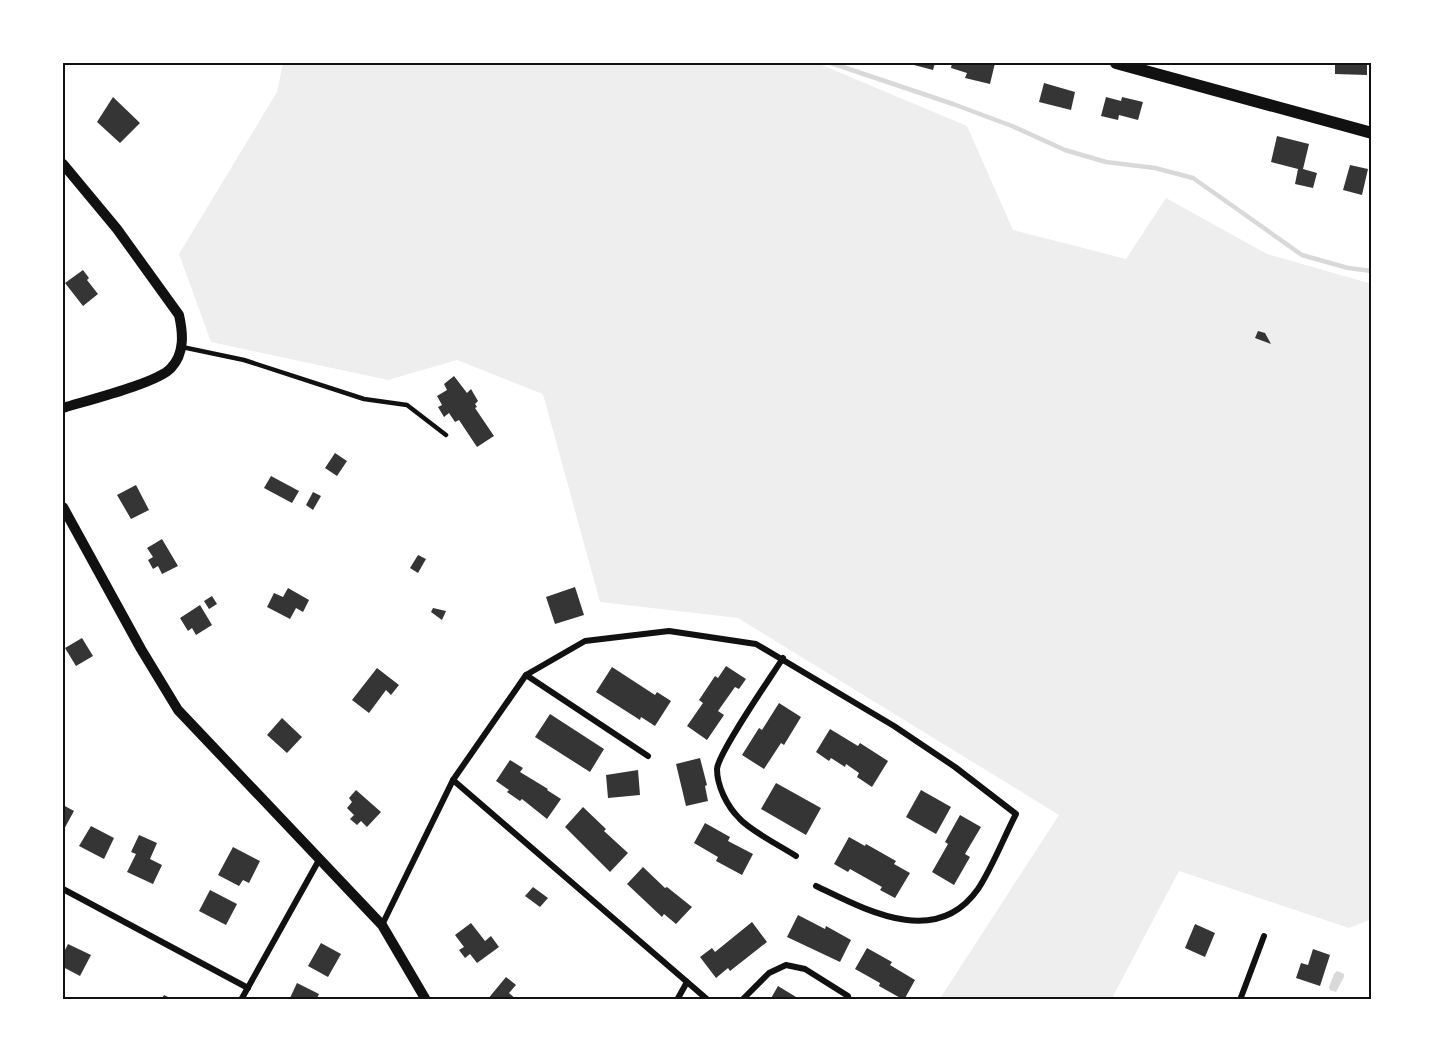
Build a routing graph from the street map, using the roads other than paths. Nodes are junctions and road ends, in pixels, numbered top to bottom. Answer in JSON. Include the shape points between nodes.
{"nodes":[{"id":1,"x":1116,"y":63,"type":"edge"},
{"id":2,"x":1372,"y":133,"type":"edge"},
{"id":3,"x":63,"y":164,"type":"edge"},
{"id":4,"x":182,"y":347,"type":"junction"},
{"id":5,"x":63,"y":408,"type":"edge"},
{"id":6,"x":446,"y":435,"type":"dead end"},
{"id":7,"x":63,"y":507,"type":"edge"},
{"id":8,"x":783,"y":658,"type":"junction"},
{"id":9,"x":526,"y":675,"type":"junction"},
{"id":10,"x":648,"y":756,"type":"dead end"},
{"id":11,"x":453,"y":780,"type":"junction"},
{"id":12,"x":796,"y":856,"type":"dead end"},
{"id":13,"x":319,"y":860,"type":"junction"},
{"id":14,"x":816,"y":886,"type":"dead end"},
{"id":15,"x":63,"y":889,"type":"edge"},
{"id":16,"x":382,"y":925,"type":"junction"},
{"id":17,"x":1264,"y":936,"type":"dead end"},
{"id":18,"x":687,"y":982,"type":"junction"},
{"id":19,"x":248,"y":988,"type":"junction"},
{"id":20,"x":241,"y":1000,"type":"edge"},
{"id":21,"x":426,"y":1000,"type":"edge"},
{"id":22,"x":677,"y":1000,"type":"edge"},
{"id":23,"x":708,"y":1000,"type":"edge"},
{"id":24,"x":742,"y":1000,"type":"edge"},
{"id":25,"x":849,"y":1000,"type":"edge"},
{"id":26,"x":1240,"y":1000,"type":"edge"}],
"edges":[{"from":1,"to":2,"type":"main road"},
{"from":3,"to":4,"type":"street","via":[[117,229],[179,315]]},
{"from":4,"to":5,"type":"street","via":[[171,369],[154,378]]},
{"from":4,"to":6,"type":"lane","via":[[244,360],[364,399],[407,405]]},
{"from":7,"to":13,"type":"street","via":[[178,710]]},
{"from":8,"to":9,"type":"street","via":[[756,644],[669,631],[585,641]]},
{"from":8,"to":12,"type":"street","via":[[717,767],[725,800],[740,820]]},
{"from":8,"to":14,"type":"street","via":[[894,726],[1016,814],[978,889],[953,913],[928,920],[900,921],[870,912]]},
{"from":9,"to":10,"type":"street"},
{"from":9,"to":11,"type":"street"},
{"from":11,"to":16,"type":"street"},
{"from":11,"to":18,"type":"street"},
{"from":13,"to":16,"type":"street"},
{"from":13,"to":19,"type":"street"},
{"from":15,"to":19,"type":"street"},
{"from":16,"to":21,"type":"street"},
{"from":17,"to":26,"type":"street"},
{"from":18,"to":22,"type":"street"},
{"from":18,"to":23,"type":"street"},
{"from":19,"to":20,"type":"street"},
{"from":24,"to":25,"type":"street","via":[[769,973],[786,965],[805,969]]}]}
